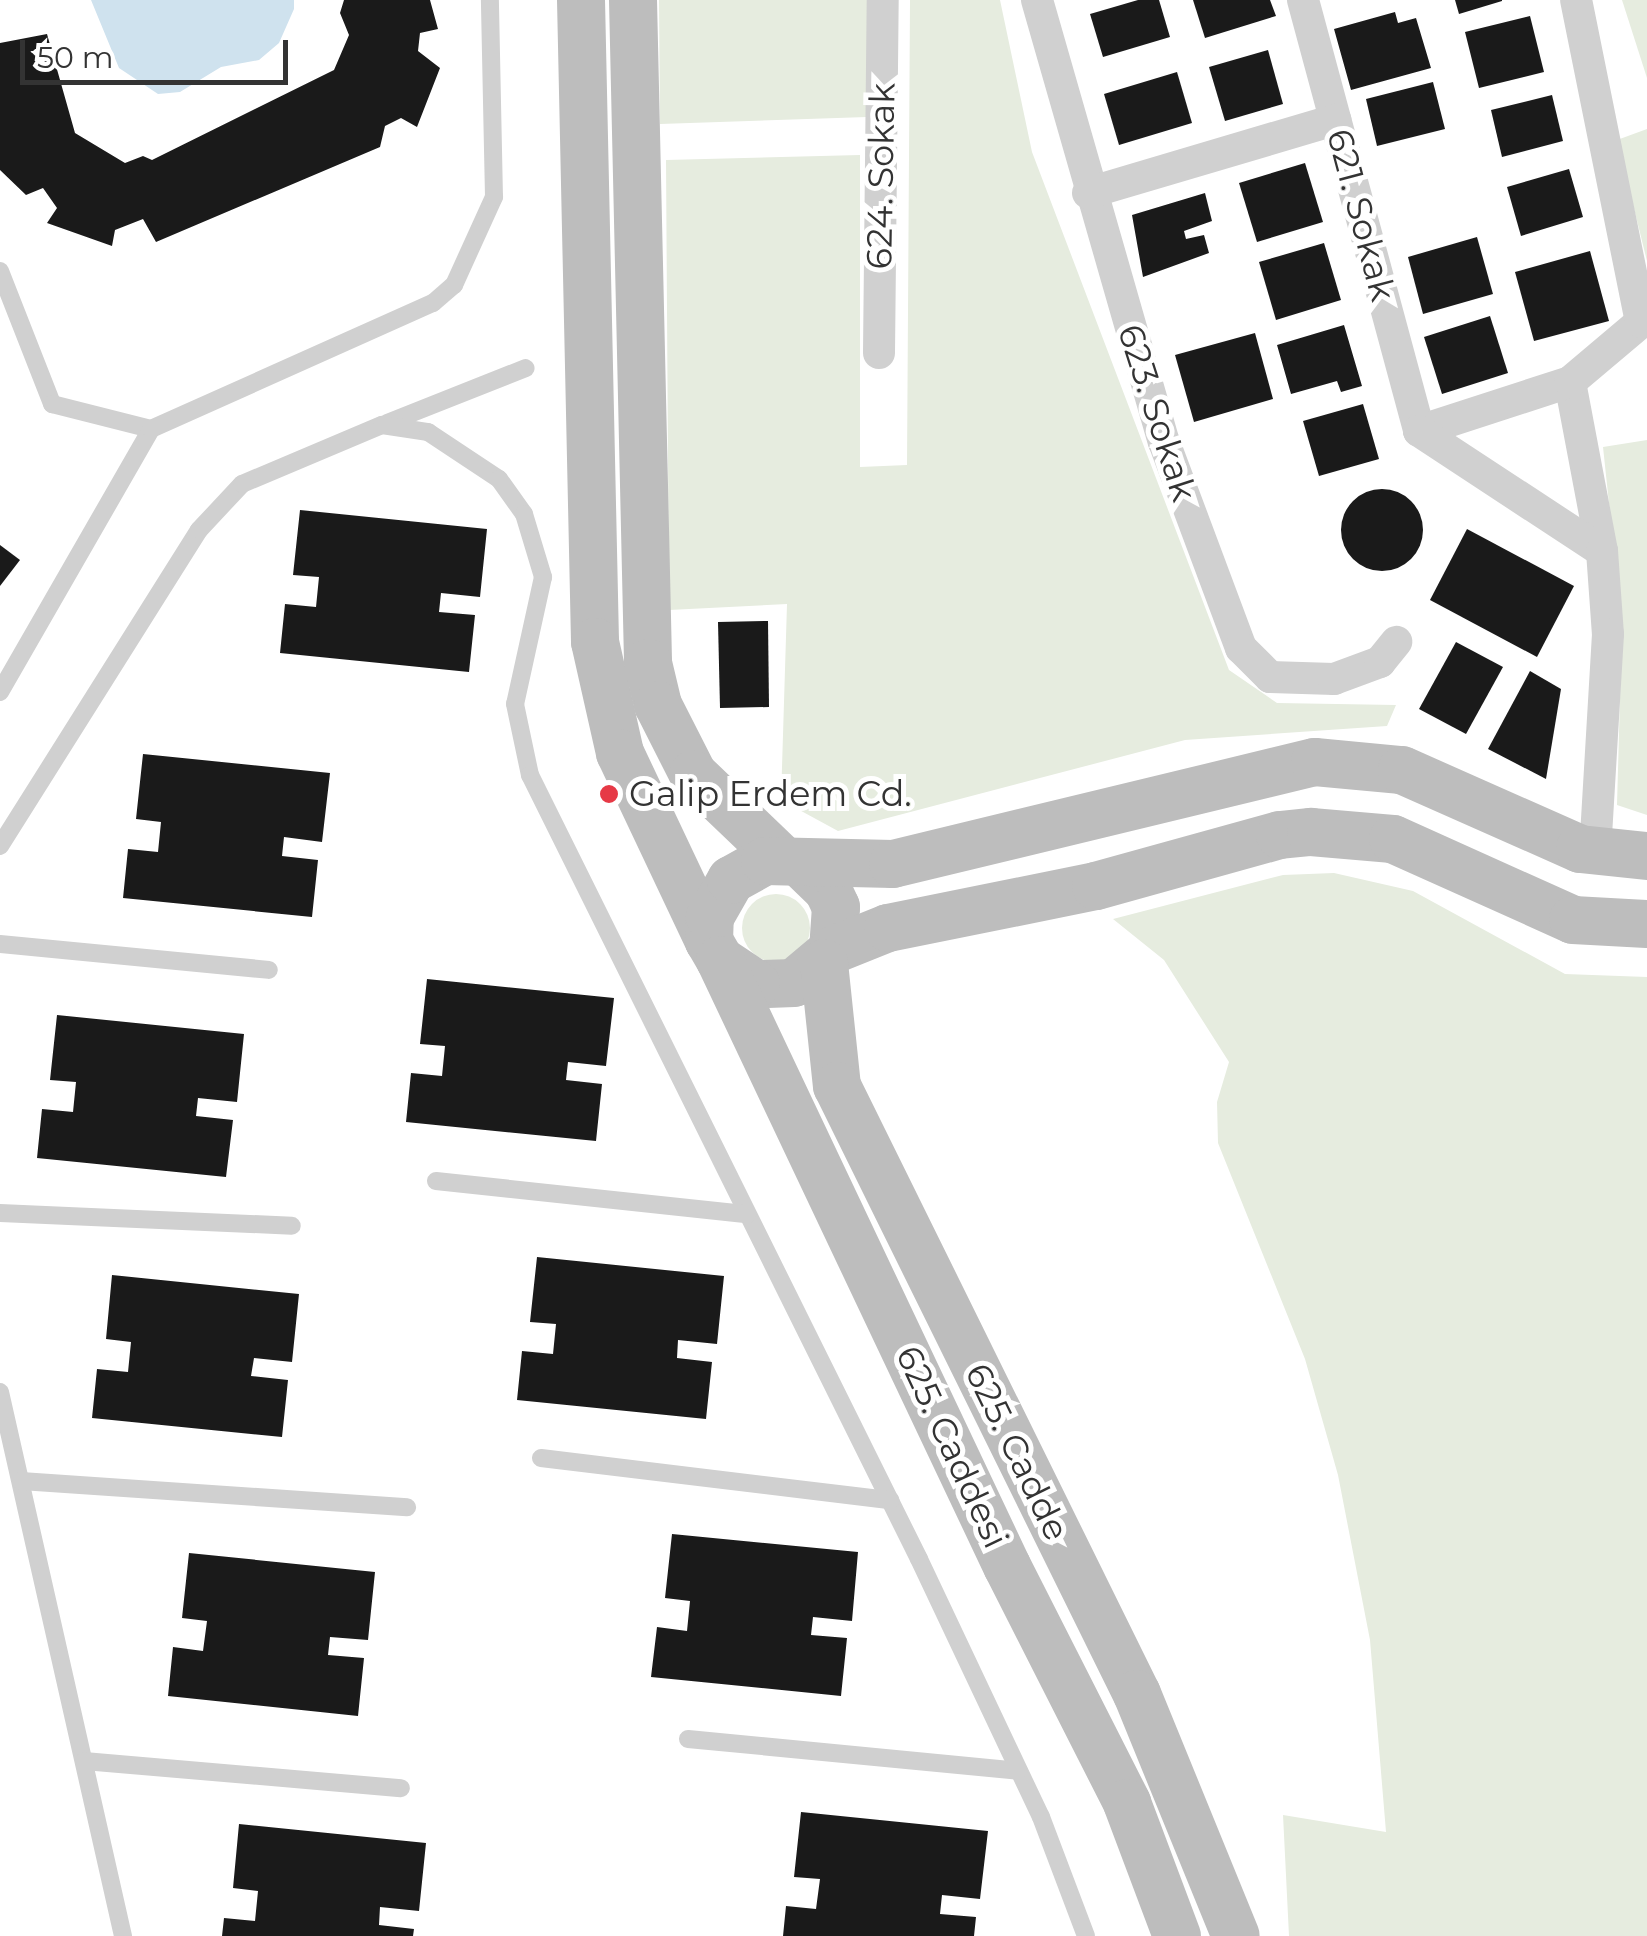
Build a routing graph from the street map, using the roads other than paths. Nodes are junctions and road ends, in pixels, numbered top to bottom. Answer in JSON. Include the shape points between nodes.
{"nodes":[{"id":1,"x":490,"y":0,"type":"edge"},
{"id":2,"x":581,"y":0,"type":"edge"},
{"id":3,"x":634,"y":0,"type":"edge"},
{"id":4,"x":883,"y":0,"type":"edge"},
{"id":5,"x":1303,"y":0,"type":"edge"},
{"id":6,"x":1576,"y":0,"type":"edge"},
{"id":7,"x":1044,"y":2,"type":"edge"},
{"id":8,"x":1335,"y":120,"type":"junction"},
{"id":9,"x":1088,"y":193,"type":"junction"},
{"id":10,"x":0,"y":272,"type":"edge"},
{"id":11,"x":879,"y":353,"type":"dead end"},
{"id":12,"x":526,"y":368,"type":"dead end"},
{"id":13,"x":1570,"y":382,"type":"junction"},
{"id":14,"x":382,"y":425,"type":"junction"},
{"id":15,"x":152,"y":429,"type":"junction"},
{"id":16,"x":1418,"y":430,"type":"junction"},
{"id":17,"x":1602,"y":551,"type":"junction"},
{"id":18,"x":1396,"y":642,"type":"dead end"},
{"id":19,"x":0,"y":692,"type":"edge"},
{"id":20,"x":0,"y":846,"type":"edge"},
{"id":21,"x":1595,"y":853,"type":"junction"},
{"id":22,"x":1647,"y":856,"type":"edge"},
{"id":23,"x":792,"y":862,"type":"junction"},
{"id":24,"x":1647,"y":924,"type":"edge"},
{"id":25,"x":0,"y":944,"type":"edge"},
{"id":26,"x":715,"y":951,"type":"junction"},
{"id":27,"x":828,"y":956,"type":"junction"},
{"id":28,"x":269,"y":970,"type":"dead end"},
{"id":29,"x":436,"y":1181,"type":"dead end"},
{"id":30,"x":0,"y":1213,"type":"edge"},
{"id":31,"x":746,"y":1214,"type":"junction"},
{"id":32,"x":292,"y":1226,"type":"dead end"},
{"id":33,"x":0,"y":1392,"type":"edge"},
{"id":34,"x":541,"y":1458,"type":"dead end"},
{"id":35,"x":20,"y":1481,"type":"junction"},
{"id":36,"x":890,"y":1500,"type":"junction"},
{"id":37,"x":407,"y":1507,"type":"dead end"},
{"id":38,"x":688,"y":1739,"type":"dead end"},
{"id":39,"x":84,"y":1761,"type":"junction"},
{"id":40,"x":1018,"y":1770,"type":"junction"},
{"id":41,"x":401,"y":1788,"type":"dead end"},
{"id":42,"x":123,"y":1936,"type":"edge"},
{"id":43,"x":1086,"y":1936,"type":"edge"},
{"id":44,"x":1177,"y":1936,"type":"edge"},
{"id":45,"x":1236,"y":1936,"type":"edge"}],
"edges":[{"from":1,"to":15,"type":"lane","via":[[494,197],[454,286],[433,303]]},
{"from":2,"to":26,"type":"main road","name":"625. Caddesi","via":[[595,642],[620,754]]},
{"from":3,"to":23,"type":"main road","via":[[648,663],[658,705],[693,774],[736,822]]},
{"from":4,"to":11,"type":"street","name":"624. Sokak"},
{"from":5,"to":8,"type":"street","name":"621. Sokak"},
{"from":6,"to":13,"type":"street","via":[[1641,322]]},
{"from":7,"to":9,"type":"street","name":"623. Sokak"},
{"from":8,"to":9,"type":"street"},
{"from":8,"to":16,"type":"street","name":"621. Sokak"},
{"from":9,"to":18,"type":"street","name":"623. Sokak","via":[[1164,442],[1241,648],[1270,677],[1334,679],[1380,662]]},
{"from":10,"to":15,"type":"lane","via":[[52,404]]},
{"from":12,"to":14,"type":"lane"},
{"from":13,"to":16,"type":"street"},
{"from":13,"to":17,"type":"street"},
{"from":14,"to":20,"type":"lane","via":[[262,473],[227,496]]},
{"from":14,"to":31,"type":"lane","via":[[428,432],[465,450],[499,479],[524,514],[543,577],[515,704],[530,775]]},
{"from":15,"to":19,"type":"lane"},
{"from":16,"to":17,"type":"street"},
{"from":17,"to":21,"type":"street","via":[[1608,634]]},
{"from":21,"to":22,"type":"main road"},
{"from":21,"to":23,"type":"main road","via":[[1431,779],[1374,764],[1314,762],[893,864]]},
{"from":23,"to":26,"type":"main road","via":[[731,880],[710,916]]},
{"from":23,"to":27,"type":"main road","via":[[828,890],[836,907]]},
{"from":24,"to":27,"type":"main road","via":[[1573,920],[1393,840],[1311,832],[1280,834],[1096,886],[888,928]]},
{"from":25,"to":28,"type":"lane"},
{"from":26,"to":27,"type":"main road","via":[[756,984],[775,986],[794,983]]},
{"from":26,"to":44,"type":"main road","name":"625. Caddesi","via":[[1007,1566],[1128,1803]]},
{"from":27,"to":45,"type":"main road","name":"625. Cadde","via":[[836,1086],[1137,1694]]},
{"from":29,"to":31,"type":"lane"},
{"from":30,"to":32,"type":"lane"},
{"from":31,"to":36,"type":"lane"},
{"from":33,"to":35,"type":"lane"},
{"from":34,"to":36,"type":"lane"},
{"from":35,"to":37,"type":"lane"},
{"from":35,"to":39,"type":"lane"},
{"from":36,"to":40,"type":"lane"},
{"from":38,"to":40,"type":"lane"},
{"from":39,"to":41,"type":"lane"},
{"from":39,"to":42,"type":"lane"},
{"from":40,"to":43,"type":"lane"}]}
